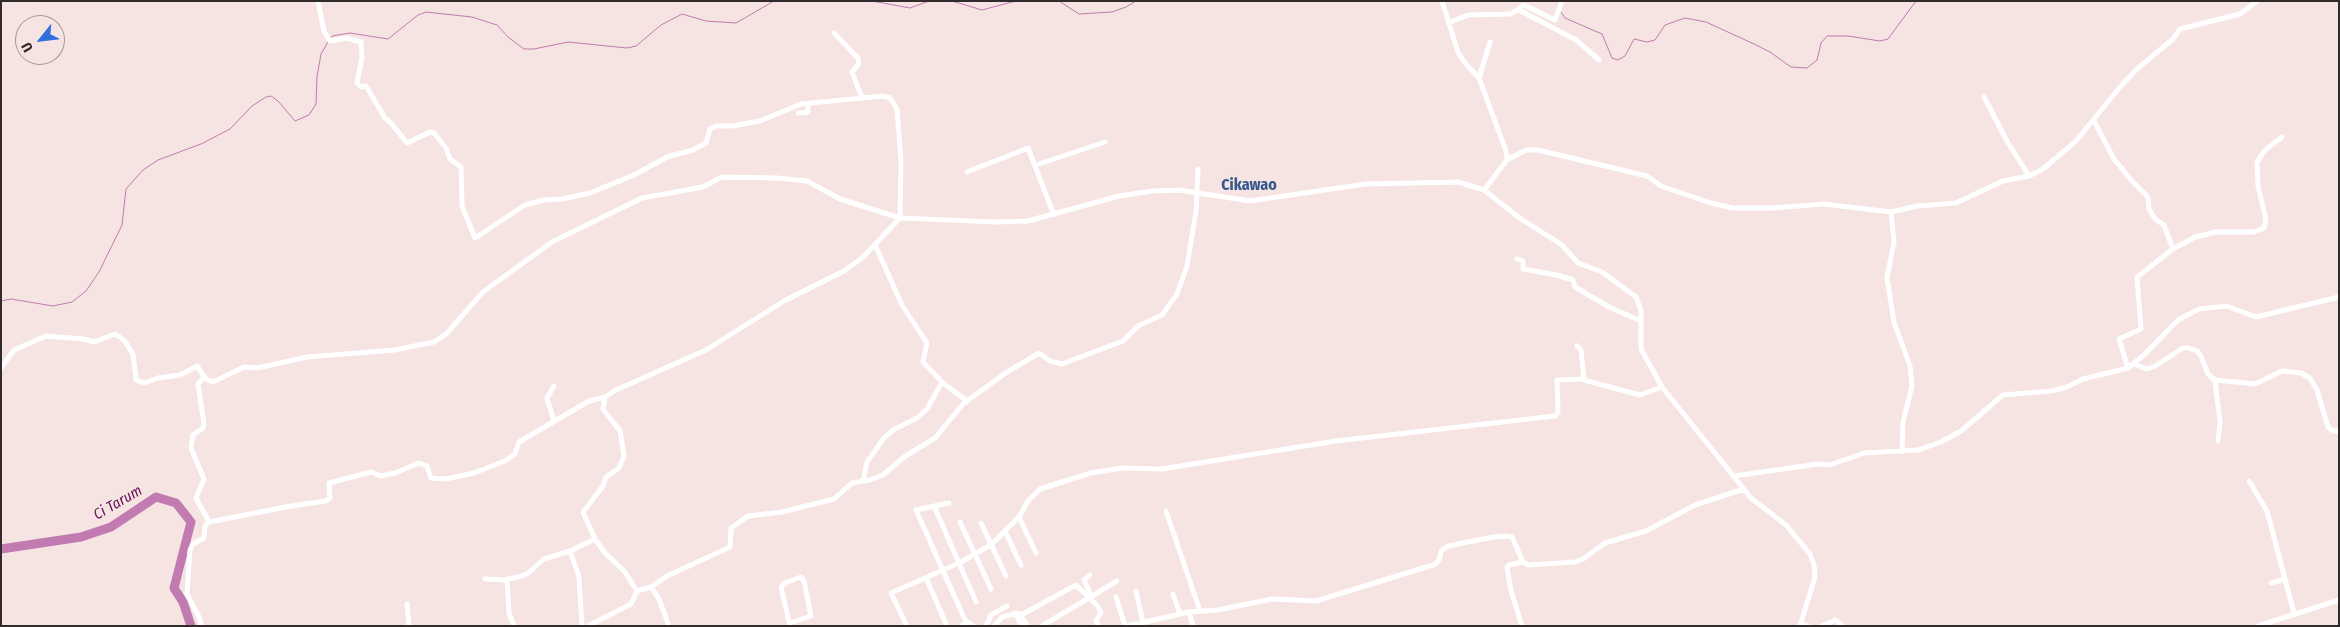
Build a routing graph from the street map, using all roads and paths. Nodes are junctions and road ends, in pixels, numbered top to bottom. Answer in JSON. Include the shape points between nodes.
{"nodes":[{"id":1,"x":318,"y":1,"type":"edge"},
{"id":2,"x":1442,"y":1,"type":"edge"},
{"id":3,"x":1562,"y":1,"type":"edge"},
{"id":4,"x":2257,"y":1,"type":"edge"},
{"id":5,"x":1518,"y":10,"type":"junction"},
{"id":6,"x":1448,"y":22,"type":"junction"},
{"id":7,"x":834,"y":34,"type":"dead end"},
{"id":8,"x":1490,"y":42,"type":"dead end"},
{"id":9,"x":1599,"y":60,"type":"dead end"},
{"id":10,"x":1479,"y":78,"type":"junction"},
{"id":11,"x":1984,"y":97,"type":"dead end"},
{"id":12,"x":862,"y":98,"type":"junction"},
{"id":13,"x":808,"y":104,"type":"junction"},
{"id":14,"x":798,"y":114,"type":"dead end"},
{"id":15,"x":2094,"y":122,"type":"junction"},
{"id":16,"x":2282,"y":137,"type":"dead end"},
{"id":17,"x":1105,"y":142,"type":"dead end"},
{"id":18,"x":1507,"y":160,"type":"junction"},
{"id":19,"x":1036,"y":165,"type":"junction"},
{"id":20,"x":1198,"y":169,"type":"dead end"},
{"id":21,"x":968,"y":172,"type":"dead end"},
{"id":22,"x":2029,"y":176,"type":"junction"},
{"id":23,"x":1484,"y":190,"type":"junction"},
{"id":24,"x":1198,"y":193,"type":"junction"},
{"id":25,"x":1892,"y":212,"type":"junction"},
{"id":26,"x":1054,"y":216,"type":"junction"},
{"id":27,"x":900,"y":218,"type":"junction"},
{"id":28,"x":875,"y":245,"type":"junction"},
{"id":29,"x":2173,"y":249,"type":"junction"},
{"id":30,"x":1517,"y":259,"type":"dead end"},
{"id":31,"x":2339,"y":297,"type":"edge"},
{"id":32,"x":1641,"y":321,"type":"junction"},
{"id":33,"x":1577,"y":346,"type":"dead end"},
{"id":34,"x":2134,"y":364,"type":"junction"},
{"id":35,"x":1,"y":368,"type":"edge"},
{"id":36,"x":2128,"y":368,"type":"junction"},
{"id":37,"x":204,"y":377,"type":"junction"},
{"id":38,"x":1583,"y":379,"type":"junction"},
{"id":39,"x":2214,"y":380,"type":"junction"},
{"id":40,"x":942,"y":382,"type":"junction"},
{"id":41,"x":554,"y":386,"type":"dead end"},
{"id":42,"x":1662,"y":387,"type":"junction"},
{"id":43,"x":605,"y":397,"type":"junction"},
{"id":44,"x":967,"y":401,"type":"junction"},
{"id":45,"x":554,"y":421,"type":"junction"},
{"id":46,"x":2339,"y":431,"type":"edge"},
{"id":47,"x":2218,"y":441,"type":"dead end"},
{"id":48,"x":1902,"y":452,"type":"junction"},
{"id":49,"x":1734,"y":476,"type":"junction"},
{"id":50,"x":2249,"y":481,"type":"dead end"},
{"id":51,"x":862,"y":482,"type":"junction"},
{"id":52,"x":1744,"y":489,"type":"junction"},
{"id":53,"x":949,"y":503,"type":"dead end"},
{"id":54,"x":934,"y":506,"type":"junction"},
{"id":55,"x":1166,"y":510,"type":"dead end"},
{"id":56,"x":1019,"y":517,"type":"junction"},
{"id":57,"x":209,"y":522,"type":"junction"},
{"id":58,"x":960,"y":522,"type":"dead end"},
{"id":59,"x":981,"y":523,"type":"dead end"},
{"id":60,"x":1005,"y":531,"type":"junction"},
{"id":61,"x":595,"y":539,"type":"junction"},
{"id":62,"x":991,"y":545,"type":"junction"},
{"id":63,"x":570,"y":551,"type":"junction"},
{"id":64,"x":1036,"y":552,"type":"dead end"},
{"id":65,"x":975,"y":555,"type":"junction"},
{"id":66,"x":1523,"y":562,"type":"junction"},
{"id":67,"x":959,"y":564,"type":"junction"},
{"id":68,"x":1021,"y":566,"type":"dead end"},
{"id":69,"x":943,"y":570,"type":"junction"},
{"id":70,"x":1090,"y":575,"type":"dead end"},
{"id":71,"x":1006,"y":576,"type":"dead end"},
{"id":72,"x":926,"y":578,"type":"junction"},
{"id":73,"x":485,"y":579,"type":"dead end"},
{"id":74,"x":507,"y":579,"type":"junction"},
{"id":75,"x":2285,"y":580,"type":"junction"},
{"id":76,"x":1117,"y":581,"type":"dead end"},
{"id":77,"x":812,"y":582,"type":"dead end"},
{"id":78,"x":804,"y":583,"type":"junction"},
{"id":79,"x":2271,"y":583,"type":"dead end"},
{"id":80,"x":651,"y":587,"type":"junction"},
{"id":81,"x":991,"y":588,"type":"dead end"},
{"id":82,"x":637,"y":591,"type":"junction"},
{"id":83,"x":1136,"y":591,"type":"dead end"},
{"id":84,"x":1173,"y":594,"type":"dead end"},
{"id":85,"x":1090,"y":597,"type":"junction"},
{"id":86,"x":1116,"y":597,"type":"dead end"},
{"id":87,"x":2339,"y":600,"type":"edge"},
{"id":88,"x":976,"y":602,"type":"dead end"},
{"id":89,"x":408,"y":604,"type":"dead end"},
{"id":90,"x":1007,"y":606,"type":"dead end"},
{"id":91,"x":1200,"y":611,"type":"junction"},
{"id":92,"x":1188,"y":612,"type":"junction"},
{"id":93,"x":1015,"y":613,"type":"junction"},
{"id":94,"x":2294,"y":613,"type":"junction"},
{"id":95,"x":1180,"y":614,"type":"junction"},
{"id":96,"x":1021,"y":615,"type":"junction"},
{"id":97,"x":965,"y":620,"type":"dead end"},
{"id":98,"x":1143,"y":623,"type":"junction"},
{"id":99,"x":790,"y":624,"type":"edge"},
{"id":100,"x":1800,"y":625,"type":"edge"},
{"id":101,"x":201,"y":626,"type":"edge"},
{"id":102,"x":409,"y":626,"type":"edge"},
{"id":103,"x":514,"y":626,"type":"edge"},
{"id":104,"x":582,"y":626,"type":"edge"},
{"id":105,"x":588,"y":626,"type":"edge"},
{"id":106,"x":669,"y":626,"type":"edge"},
{"id":107,"x":907,"y":626,"type":"edge"},
{"id":108,"x":947,"y":626,"type":"edge"},
{"id":109,"x":961,"y":626,"type":"edge"},
{"id":110,"x":973,"y":626,"type":"edge"},
{"id":111,"x":986,"y":626,"type":"edge"},
{"id":112,"x":994,"y":626,"type":"edge"},
{"id":113,"x":1022,"y":626,"type":"edge"},
{"id":114,"x":1028,"y":626,"type":"edge"},
{"id":115,"x":1042,"y":626,"type":"edge"},
{"id":116,"x":1093,"y":626,"type":"edge"},
{"id":117,"x":1098,"y":626,"type":"edge"},
{"id":118,"x":1102,"y":626,"type":"edge"},
{"id":119,"x":1127,"y":626,"type":"edge"},
{"id":120,"x":1192,"y":626,"type":"edge"},
{"id":121,"x":1522,"y":626,"type":"edge"},
{"id":122,"x":1808,"y":626,"type":"edge"},
{"id":123,"x":1822,"y":626,"type":"edge"},
{"id":124,"x":1843,"y":626,"type":"edge"},
{"id":125,"x":2258,"y":626,"type":"edge"}],
"edges":[{"from":1,"to":13,"type":"street","via":[[324,31],[330,41],[346,38],[361,42],[357,83],[361,88],[366,86],[385,118],[408,143],[434,133],[450,159],[461,166],[462,208],[477,239],[525,205],[590,193],[667,157],[684,154],[706,142],[710,129],[714,127],[760,121],[792,106]]},
{"from":2,"to":6,"type":"street"},
{"from":3,"to":5,"type":"street","via":[[1557,19],[1553,20],[1528,5]]},
{"from":4,"to":15,"type":"street","via":[[2240,14],[2180,29],[2120,87]]},
{"from":5,"to":6,"type":"street","via":[[1511,14],[1468,15]]},
{"from":5,"to":9,"type":"street","via":[[1576,40]]},
{"from":6,"to":10,"type":"street","via":[[1458,52]]},
{"from":7,"to":12,"type":"street","via":[[858,58],[852,72]]},
{"from":8,"to":10,"type":"street"},
{"from":10,"to":18,"type":"street","via":[[1504,143]]},
{"from":11,"to":22,"type":"street"},
{"from":12,"to":13,"type":"street"},
{"from":12,"to":27,"type":"street","via":[[888,97],[896,105]]},
{"from":13,"to":14,"type":"street","via":[[808,112]]},
{"from":15,"to":22,"type":"street","via":[[2067,149]]},
{"from":15,"to":29,"type":"street","via":[[2114,159],[2148,197],[2149,209],[2164,225]]},
{"from":16,"to":29,"type":"street","via":[[2265,150],[2257,162],[2258,186],[2266,219],[2264,228],[2254,232],[2208,233]]},
{"from":17,"to":19,"type":"street"},
{"from":18,"to":23,"type":"street"},
{"from":18,"to":25,"type":"street","via":[[1526,150],[1538,150],[1647,176],[1661,186],[1732,208],[1824,204]]},
{"from":19,"to":21,"type":"street","via":[[1030,150],[1024,148]]},
{"from":19,"to":26,"type":"street"},
{"from":20,"to":24,"type":"street"},
{"from":22,"to":25,"type":"street","via":[[2003,182],[1956,203]]},
{"from":23,"to":24,"type":"street","via":[[1458,182],[1366,184],[1250,201]]},
{"from":23,"to":32,"type":"street","via":[[1562,245],[1578,263],[1599,270],[1634,294],[1640,305]]},
{"from":24,"to":26,"type":"street","via":[[1166,190],[1132,193]]},
{"from":24,"to":44,"type":"street","via":[[1187,266],[1177,294],[1162,315],[1138,326],[1123,341],[1075,360],[1059,364],[1038,352]]},
{"from":25,"to":48,"type":"street","via":[[1894,242],[1887,278],[1894,322],[1910,366],[1912,386],[1903,422]]},
{"from":26,"to":27,"type":"street","via":[[996,222]]},
{"from":27,"to":28,"type":"street"},
{"from":27,"to":37,"type":"street","via":[[840,199],[807,181],[722,177],[703,187],[642,198],[552,242],[483,292],[446,334],[434,342],[395,350],[307,358],[254,369],[246,367],[213,382]]},
{"from":28,"to":40,"type":"street","via":[[902,305],[927,343],[923,362]]},
{"from":28,"to":43,"type":"street","via":[[844,271],[784,301],[706,350]]},
{"from":29,"to":36,"type":"street","via":[[2136,278],[2141,329],[2119,339]]},
{"from":30,"to":32,"type":"street","via":[[1523,261],[1523,269],[1573,280],[1575,287],[1608,307]]},
{"from":31,"to":34,"type":"street","via":[[2256,317],[2226,306],[2199,309],[2178,320]]},
{"from":32,"to":42,"type":"street","via":[[1642,353]]},
{"from":33,"to":38,"type":"street","via":[[1582,353]]},
{"from":34,"to":36,"type":"street"},
{"from":34,"to":39,"type":"street","via":[[2147,369],[2188,348],[2197,351]]},
{"from":35,"to":37,"type":"street","via":[[14,350],[44,336],[94,342],[113,334],[124,340],[133,354],[137,381],[145,383],[198,366]]},
{"from":36,"to":48,"type":"street","via":[[2089,377],[2052,391],[2003,395],[1949,438],[1918,450]]},
{"from":37,"to":57,"type":"street","via":[[198,384],[204,424],[193,435],[191,448],[204,480],[196,498]]},
{"from":38,"to":42,"type":"street","via":[[1640,395]]},
{"from":38,"to":56,"type":"street","via":[[1558,380],[1558,412],[1555,416],[1336,441],[1180,467],[1122,468],[1091,473],[1040,489]]},
{"from":39,"to":46,"type":"street","via":[[2255,384],[2282,371],[2301,373],[2310,378],[2317,390],[2328,427]]},
{"from":39,"to":47,"type":"street","via":[[2220,422]]},
{"from":40,"to":44,"type":"street"},
{"from":40,"to":51,"type":"street","via":[[923,414],[884,438],[867,462]]},
{"from":41,"to":45,"type":"street","via":[[547,398]]},
{"from":42,"to":49,"type":"street"},
{"from":43,"to":45,"type":"street","via":[[589,401]]},
{"from":43,"to":61,"type":"street","via":[[602,409],[620,431],[624,456],[583,512]]},
{"from":44,"to":51,"type":"street","via":[[935,438],[883,475]]},
{"from":45,"to":57,"type":"street","via":[[518,444],[515,454],[505,461],[467,475],[430,478],[427,466],[419,463],[396,473],[380,476],[371,472],[328,483],[330,498],[326,501]]},
{"from":48,"to":49,"type":"street","via":[[1864,453],[1830,465]]},
{"from":49,"to":52,"type":"street"},
{"from":50,"to":75,"type":"street","via":[[2267,511]]},
{"from":51,"to":80,"type":"street","via":[[852,483],[834,499],[746,517],[731,528],[730,547],[667,576]]},
{"from":52,"to":66,"type":"street","via":[[1696,505],[1646,531],[1605,543],[1580,561],[1530,565]]},
{"from":52,"to":100,"type":"street","via":[[1796,535],[1810,554],[1815,577]]},
{"from":53,"to":54,"type":"street"},
{"from":54,"to":67,"type":"street"},
{"from":54,"to":69,"type":"street","via":[[916,510]]},
{"from":55,"to":91,"type":"street"},
{"from":56,"to":60,"type":"street"},
{"from":56,"to":64,"type":"street"},
{"from":57,"to":101,"type":"street","via":[[205,526],[204,538],[193,544],[190,550],[187,594]]},
{"from":58,"to":65,"type":"street"},
{"from":59,"to":62,"type":"street"},
{"from":60,"to":62,"type":"street"},
{"from":60,"to":68,"type":"street"},
{"from":61,"to":63,"type":"street"},
{"from":61,"to":82,"type":"street"},
{"from":62,"to":65,"type":"street"},
{"from":62,"to":71,"type":"street"},
{"from":63,"to":74,"type":"street","via":[[544,559],[526,574]]},
{"from":63,"to":104,"type":"street","via":[[579,577]]},
{"from":65,"to":67,"type":"street"},
{"from":65,"to":81,"type":"street"},
{"from":66,"to":91,"type":"street","via":[[1512,537],[1493,537],[1448,546],[1441,551],[1436,564],[1316,601],[1275,599]]},
{"from":66,"to":121,"type":"street","via":[[1507,568],[1510,591]]},
{"from":67,"to":69,"type":"street"},
{"from":67,"to":88,"type":"street"},
{"from":69,"to":72,"type":"street"},
{"from":69,"to":97,"type":"street"},
{"from":70,"to":85,"type":"street","via":[[1084,582]]},
{"from":72,"to":107,"type":"street","via":[[891,593]]},
{"from":72,"to":108,"type":"street"},
{"from":73,"to":74,"type":"street"},
{"from":74,"to":103,"type":"street","via":[[509,613]]},
{"from":75,"to":79,"type":"street"},
{"from":75,"to":94,"type":"street"},
{"from":76,"to":85,"type":"street"},
{"from":77,"to":78,"type":"street"},
{"from":78,"to":99,"type":"street","via":[[811,616]]},
{"from":78,"to":99,"type":"street","via":[[800,578],[781,587]]},
{"from":80,"to":82,"type":"street"},
{"from":80,"to":106,"type":"street"},
{"from":82,"to":105,"type":"street","via":[[630,604]]},
{"from":83,"to":98,"type":"street"},
{"from":84,"to":95,"type":"street"},
{"from":85,"to":96,"type":"street","via":[[1073,585]]},
{"from":85,"to":115,"type":"street"},
{"from":85,"to":117,"type":"street","via":[[1101,613],[1096,622]]},
{"from":86,"to":119,"type":"street"},
{"from":87,"to":94,"type":"street"},
{"from":89,"to":102,"type":"street"},
{"from":90,"to":111,"type":"street","via":[[991,615]]},
{"from":91,"to":92,"type":"street"},
{"from":92,"to":95,"type":"street"},
{"from":92,"to":120,"type":"street"},
{"from":93,"to":96,"type":"street"},
{"from":93,"to":112,"type":"street","via":[[1002,617]]},
{"from":93,"to":113,"type":"street"},
{"from":94,"to":125,"type":"street"},
{"from":95,"to":98,"type":"street"},
{"from":96,"to":114,"type":"street"},
{"from":98,"to":119,"type":"street"},
{"from":100,"to":122,"type":"street"},
{"from":109,"to":110,"type":"street","via":[[968,622]]},
{"from":116,"to":117,"type":"street"},
{"from":117,"to":118,"type":"street"},
{"from":123,"to":124,"type":"street","via":[[1835,620]]}]}
